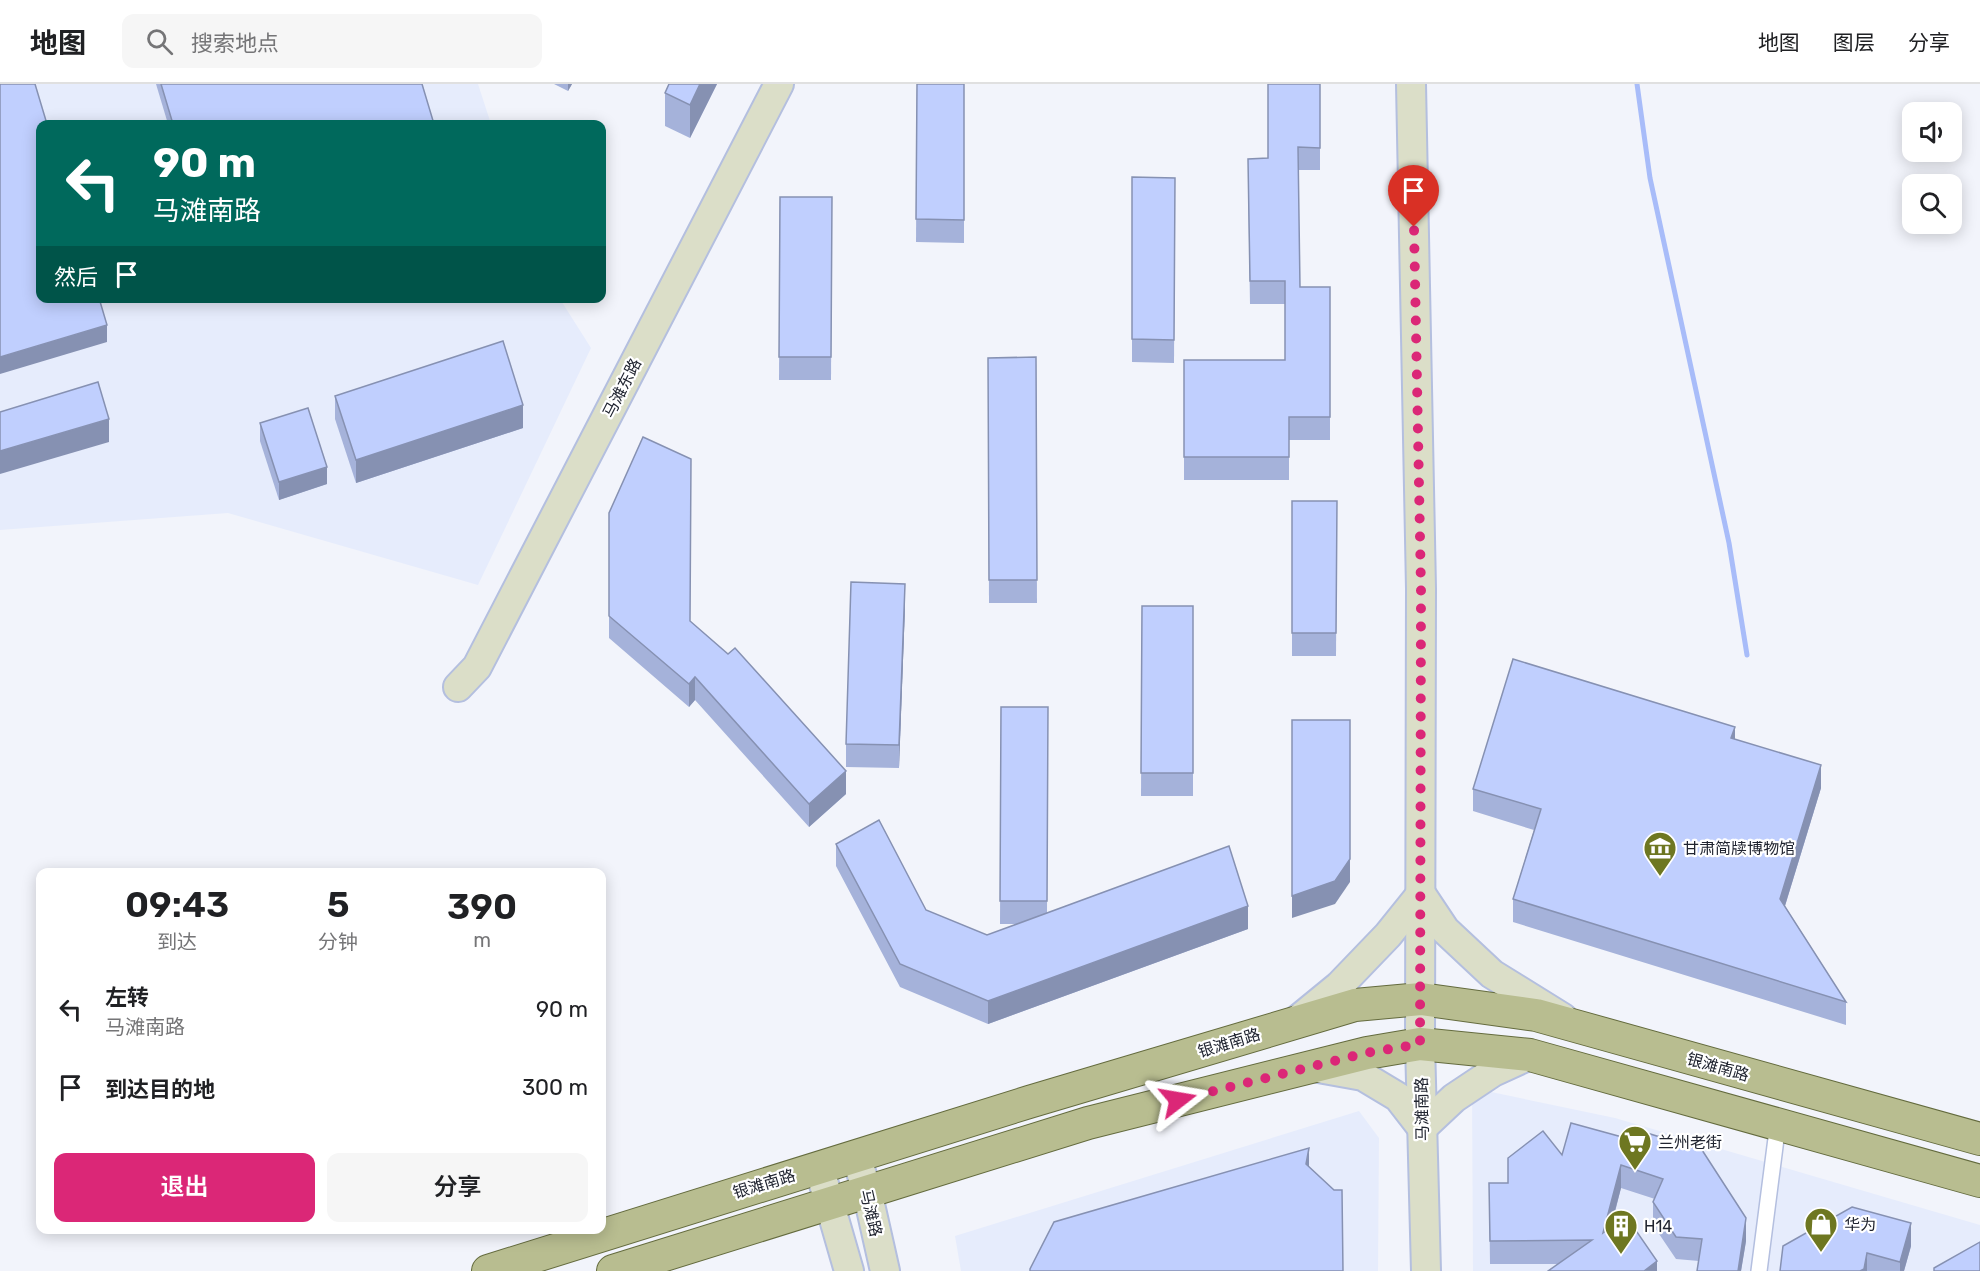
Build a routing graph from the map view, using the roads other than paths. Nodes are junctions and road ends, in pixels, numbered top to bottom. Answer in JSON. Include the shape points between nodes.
{"nodes":[{"id":1,"x":779,"y":84,"type":"edge"},
{"id":2,"x":1411,"y":84,"type":"edge"},
{"id":3,"x":458,"y":687,"type":"dead end"},
{"id":4,"x":1421,"y":894,"type":"junction"},
{"id":5,"x":1421,"y":999,"type":"junction"},
{"id":6,"x":1292,"y":1024,"type":"junction"},
{"id":7,"x":1577,"y":1027,"type":"junction"},
{"id":8,"x":1420,"y":1044,"type":"junction"},
{"id":9,"x":1530,"y":1055,"type":"junction"},
{"id":10,"x":1313,"y":1067,"type":"junction"},
{"id":11,"x":1778,"y":1123,"type":"junction"},
{"id":12,"x":1422,"y":1128,"type":"junction"},
{"id":13,"x":1980,"y":1139,"type":"edge"},
{"id":14,"x":856,"y":1156,"type":"junction"},
{"id":15,"x":819,"y":1167,"type":"junction"},
{"id":16,"x":1980,"y":1181,"type":"edge"},
{"id":17,"x":867,"y":1191,"type":"junction"},
{"id":18,"x":829,"y":1203,"type":"junction"},
{"id":19,"x":606,"y":1234,"type":"edge"},
{"id":20,"x":606,"y":1234,"type":"edge"},
{"id":21,"x":488,"y":1271,"type":"edge"},
{"id":22,"x":613,"y":1271,"type":"edge"},
{"id":23,"x":849,"y":1271,"type":"edge"},
{"id":24,"x":885,"y":1271,"type":"edge"},
{"id":25,"x":1426,"y":1271,"type":"edge"},
{"id":26,"x":1759,"y":1271,"type":"edge"}],
"edges":[{"from":1,"to":3,"type":"main road","name":"马滩东路","via":[[477,667]]},
{"from":2,"to":4,"type":"main road","name":"马滩南路","via":[[1421,589]]},
{"from":4,"to":5,"type":"main road","name":"马滩南路"},
{"from":4,"to":6,"type":"main road","via":[[1339,986]]},
{"from":4,"to":7,"type":"main road","via":[[1445,930],[1492,974]]},
{"from":5,"to":6,"type":"main road","name":"银滩南路","via":[[1355,1005]]},
{"from":5,"to":7,"type":"main road","name":"银滩南路","via":[[1536,1015]]},
{"from":5,"to":8,"type":"main road","name":"马滩南路"},
{"from":6,"to":14,"type":"main road","name":"银滩南路"},
{"from":7,"to":13,"type":"main road","name":"银滩南路"},
{"from":8,"to":9,"type":"main road"},
{"from":8,"to":10,"type":"main road"},
{"from":8,"to":12,"type":"main road","name":"马滩南路"},
{"from":9,"to":11,"type":"main road"},
{"from":9,"to":12,"type":"main road","via":[[1454,1098]]},
{"from":10,"to":12,"type":"main road","via":[[1363,1076],[1398,1097]]},
{"from":10,"to":17,"type":"main road","via":[[1088,1123]]},
{"from":11,"to":16,"type":"main road"},
{"from":11,"to":26,"type":"street"},
{"from":12,"to":25,"type":"main road","name":"马滩南路"},
{"from":14,"to":15,"type":"main road","name":"银滩南路"},
{"from":14,"to":17,"type":"main road","name":"马滩路"},
{"from":15,"to":18,"type":"main road"},
{"from":15,"to":19,"type":"main road","name":"银滩南路"},
{"from":17,"to":18,"type":"main road"},
{"from":17,"to":24,"type":"main road","name":"马滩路"},
{"from":18,"to":22,"type":"main road"},
{"from":18,"to":23,"type":"main road"},
{"from":20,"to":21,"type":"main road","name":"银滩南路"}]}
